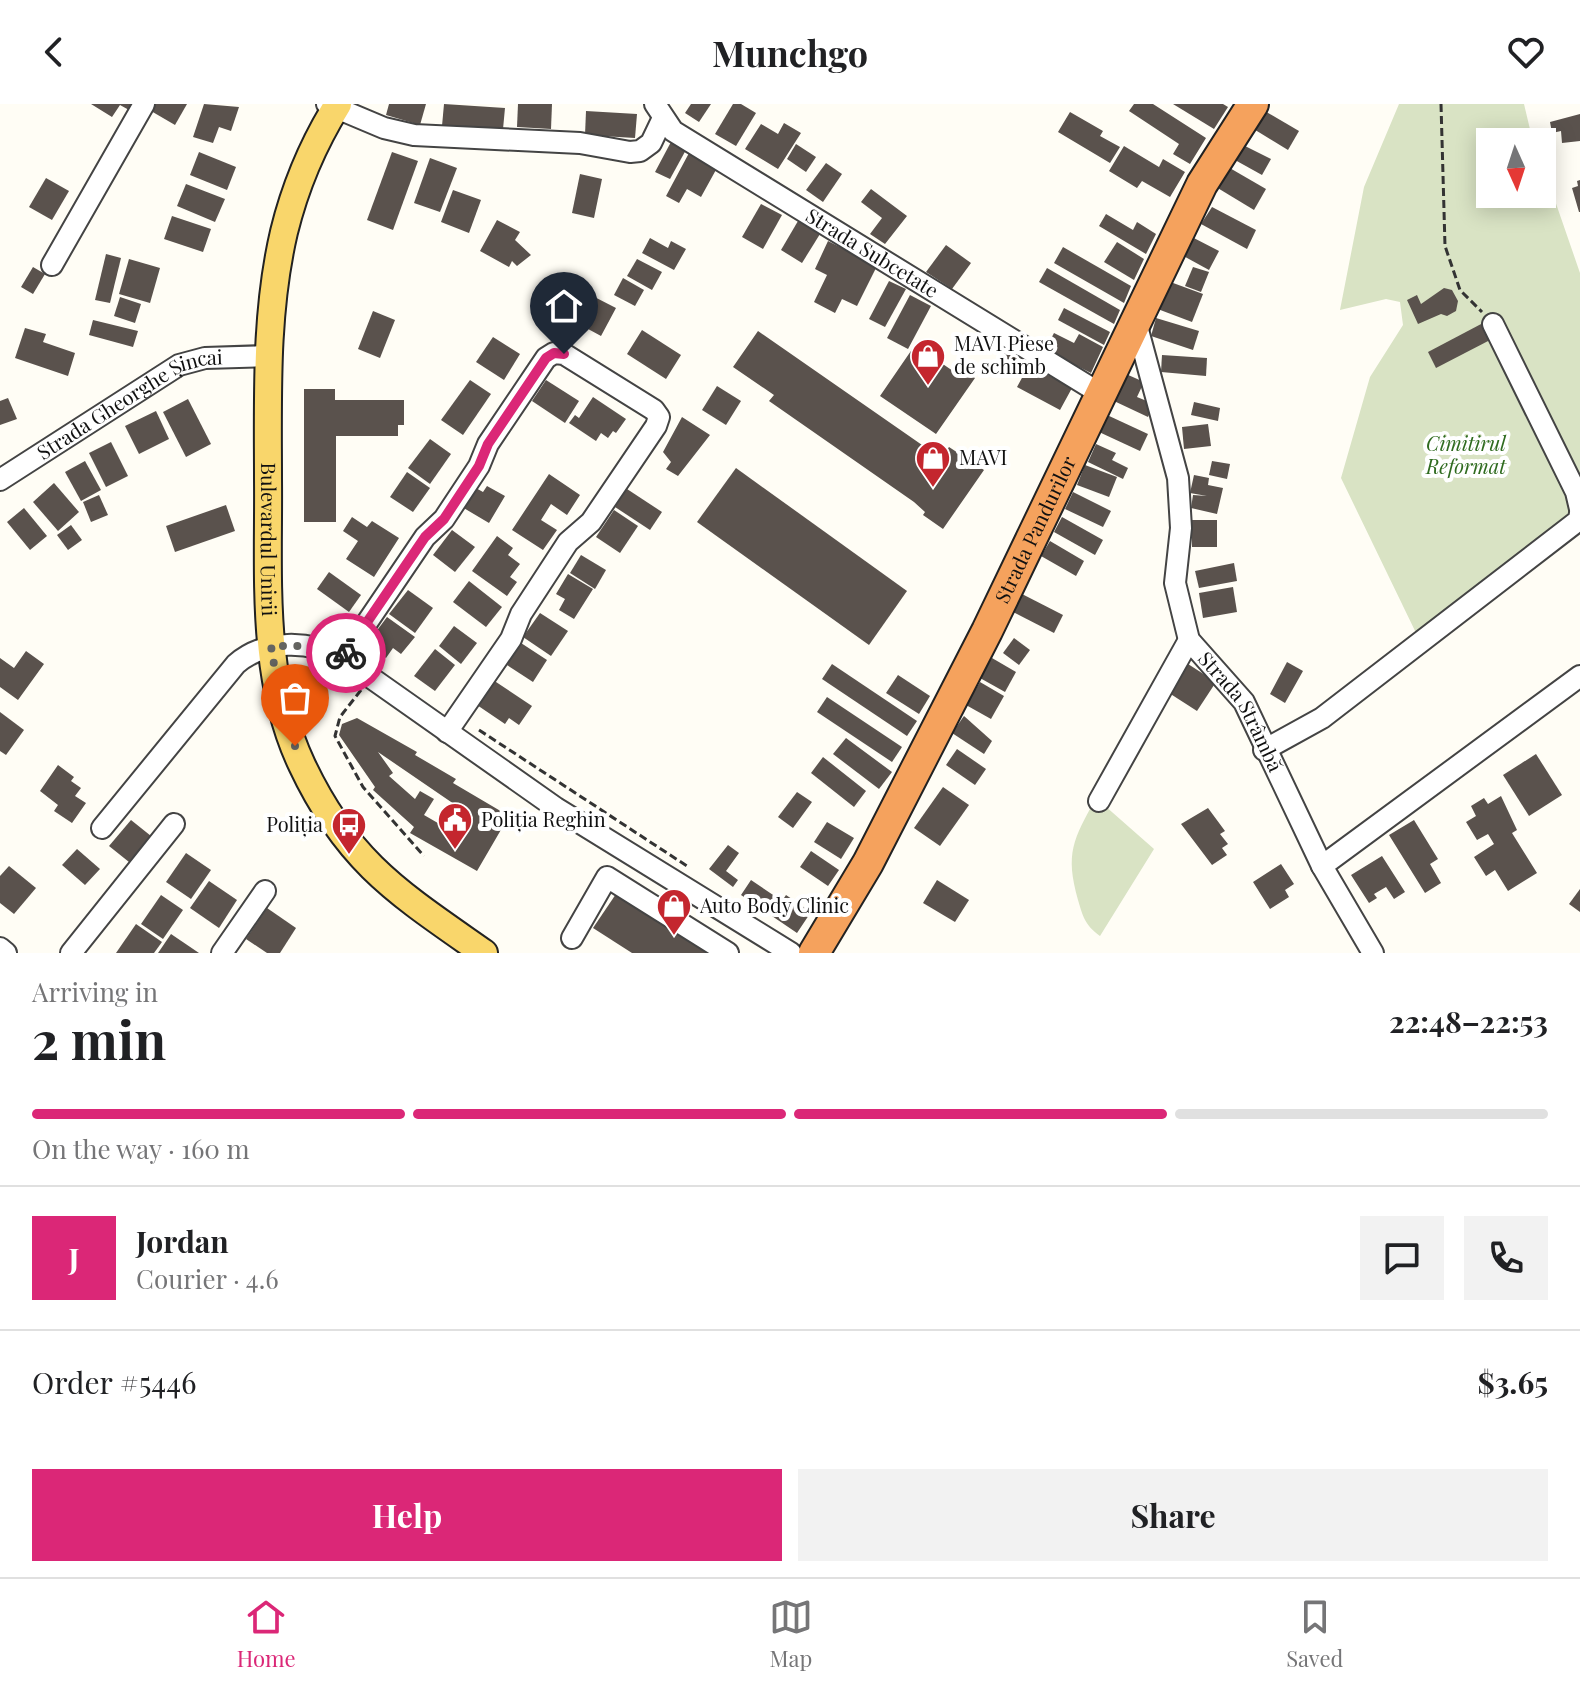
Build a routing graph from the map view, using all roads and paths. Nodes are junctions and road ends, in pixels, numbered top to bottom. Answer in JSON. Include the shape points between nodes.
{"nodes":[{"id":1,"x":144,"y":104,"type":"edge"},
{"id":2,"x":1253,"y":104,"type":"edge"},
{"id":3,"x":1441,"y":104,"type":"edge"},
{"id":4,"x":334,"y":105,"type":"edge"},
{"id":5,"x":659,"y":112,"type":"edge"},
{"id":6,"x":52,"y":265,"type":"dead end"},
{"id":7,"x":1135,"y":319,"type":"junction"},
{"id":8,"x":1493,"y":324,"type":"joint"},
{"id":9,"x":268,"y":356,"type":"junction"},
{"id":10,"x":1101,"y":394,"type":"junction"},
{"id":11,"x":0,"y":480,"type":"edge"},
{"id":12,"x":1580,"y":511,"type":"edge"},
{"id":13,"x":1189,"y":640,"type":"junction"},
{"id":14,"x":271,"y":646,"type":"junction"},
{"id":15,"x":343,"y":658,"type":"junction"},
{"id":16,"x":1580,"y":676,"type":"edge"},
{"id":17,"x":369,"y":679,"type":"junction"},
{"id":18,"x":453,"y":724,"type":"junction"},
{"id":19,"x":1264,"y":750,"type":"junction"},
{"id":20,"x":1099,"y":801,"type":"dead end"},
{"id":21,"x":174,"y":824,"type":"dead end"},
{"id":22,"x":102,"y":828,"type":"dead end"},
{"id":23,"x":424,"y":856,"type":"dead end"},
{"id":24,"x":1322,"y":866,"type":"junction"},
{"id":25,"x":690,"y":868,"type":"dead end"},
{"id":26,"x":265,"y":891,"type":"dead end"},
{"id":27,"x":572,"y":938,"type":"dead end"},
{"id":28,"x":0,"y":948,"type":"edge"},
{"id":29,"x":6,"y":953,"type":"edge"},
{"id":30,"x":71,"y":953,"type":"edge"},
{"id":31,"x":222,"y":953,"type":"edge"},
{"id":32,"x":484,"y":953,"type":"edge"},
{"id":33,"x":728,"y":953,"type":"edge"},
{"id":34,"x":791,"y":953,"type":"edge"},
{"id":35,"x":814,"y":953,"type":"edge"},
{"id":36,"x":1373,"y":953,"type":"edge"}],
"edges":[{"from":1,"to":6,"type":"street"},
{"from":2,"to":7,"type":"highway","name":"Strada Pandurilor","via":[[1202,184]]},
{"from":3,"to":8,"type":"path","via":[[1445,246],[1460,290]]},
{"from":4,"to":5,"type":"street","via":[[414,135],[580,143],[630,152],[651,143]]},
{"from":4,"to":9,"type":"main road","name":"Bulevardul Unirii","via":[[307,161],[284,233]]},
{"from":5,"to":10,"type":"street","name":"Strada Subcetate","via":[[686,139]]},
{"from":7,"to":10,"type":"highway","name":"Strada Pandurilor"},
{"from":7,"to":13,"type":"street","name":"Strada Strâmbă","via":[[1178,478],[1181,528],[1175,583]]},
{"from":8,"to":12,"type":"street","via":[[1576,492]]},
{"from":9,"to":11,"type":"street","name":"Strada Gheorghe Șincai","via":[[205,358],[179,365]]},
{"from":9,"to":14,"type":"main road","name":"Bulevardul Unirii"},
{"from":10,"to":35,"type":"highway","name":"Strada Pandurilor","via":[[868,863]]},
{"from":12,"to":19,"type":"street","via":[[1579,520],[1322,718]]},
{"from":13,"to":19,"type":"street","name":"Strada Strâmbă","via":[[1244,702]]},
{"from":13,"to":20,"type":"street"},
{"from":14,"to":15,"type":"street","via":[[310,646]]},
{"from":14,"to":22,"type":"street","via":[[252,651],[236,664]]},
{"from":14,"to":32,"type":"main road","name":"Bulevardul Unirii","via":[[289,730],[333,820],[388,886]]},
{"from":15,"to":17,"type":"street"},
{"from":15,"to":18,"type":"street","via":[[425,537],[444,519],[546,358],[564,354],[659,417],[591,522],[568,542]]},
{"from":16,"to":24,"type":"street"},
{"from":17,"to":18,"type":"street"},
{"from":17,"to":23,"type":"path","via":[[340,717],[335,736],[363,787]]},
{"from":18,"to":25,"type":"path"},
{"from":18,"to":34,"type":"street","via":[[556,808]]},
{"from":19,"to":24,"type":"street","name":"Strada Strâmbă"},
{"from":21,"to":30,"type":"street"},
{"from":24,"to":36,"type":"street","name":"Strada Strâmbă"},
{"from":26,"to":31,"type":"street"},
{"from":27,"to":33,"type":"street","via":[[607,877]]},
{"from":28,"to":29,"type":"street"}]}
